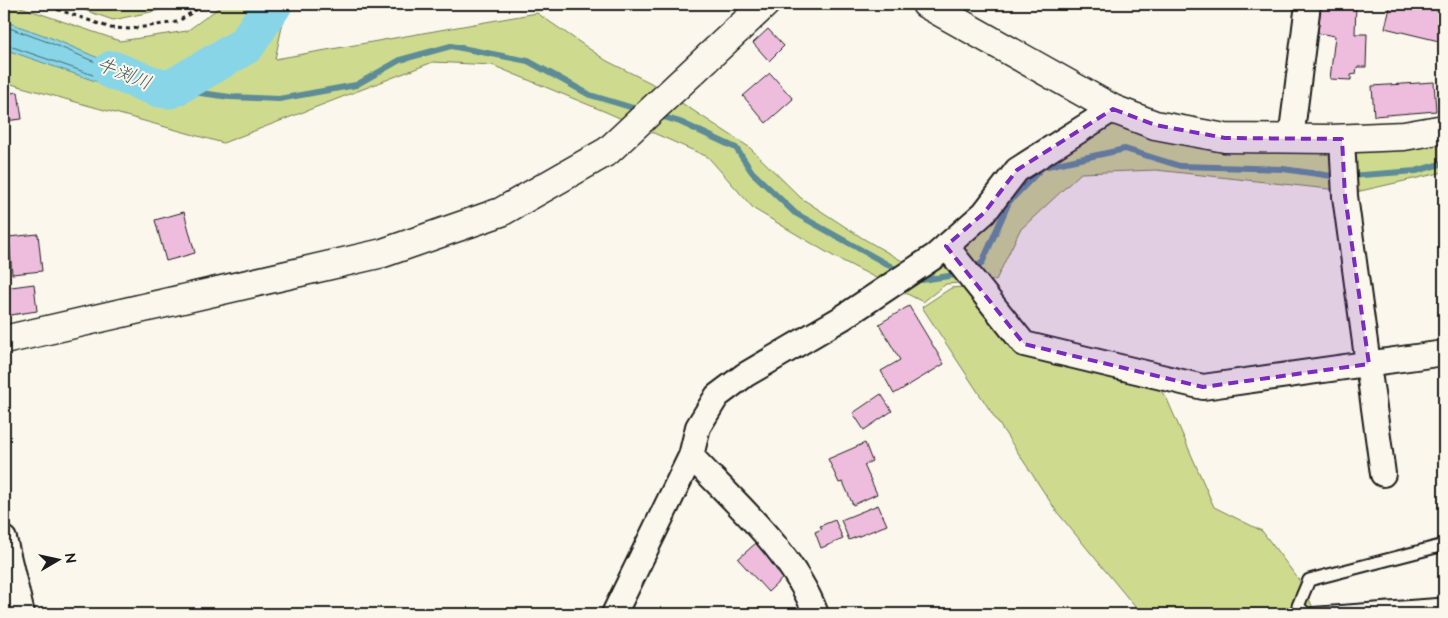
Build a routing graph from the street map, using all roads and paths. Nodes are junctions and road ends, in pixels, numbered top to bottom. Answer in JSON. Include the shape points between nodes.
{"nodes":[{"id":1,"x":42,"y":4,"type":"edge"},
{"id":2,"x":205,"y":4,"type":"edge"},
{"id":3,"x":765,"y":4,"type":"edge"},
{"id":4,"x":926,"y":4,"type":"edge"},
{"id":5,"x":1308,"y":4,"type":"edge"},
{"id":6,"x":1113,"y":109,"type":"junction"},
{"id":7,"x":1444,"y":129,"type":"edge"},
{"id":8,"x":1291,"y":139,"type":"junction"},
{"id":9,"x":1342,"y":139,"type":"junction"},
{"id":10,"x":946,"y":246,"type":"junction"},
{"id":11,"x":4,"y":340,"type":"edge"},
{"id":12,"x":1444,"y":353,"type":"edge"},
{"id":13,"x":1369,"y":364,"type":"junction"},
{"id":14,"x":691,"y":456,"type":"junction"},
{"id":15,"x":1383,"y":474,"type":"dead end"},
{"id":16,"x":4,"y":539,"type":"edge"},
{"id":17,"x":1444,"y":545,"type":"edge"},
{"id":18,"x":1444,"y":604,"type":"edge"},
{"id":19,"x":22,"y":614,"type":"edge"},
{"id":20,"x":614,"y":614,"type":"edge"},
{"id":21,"x":816,"y":614,"type":"edge"}],
"edges":[{"from":1,"to":2,"type":"path","via":[[111,28],[130,29],[177,22]]},
{"from":3,"to":11,"type":"street","via":[[608,151],[501,212],[384,253]]},
{"from":4,"to":6,"type":"street"},
{"from":5,"to":8,"type":"street"},
{"from":6,"to":8,"type":"street","via":[[1155,125],[1190,133],[1225,138]]},
{"from":6,"to":10,"type":"street","via":[[1017,170],[984,213]]},
{"from":7,"to":9,"type":"street","via":[[1404,136]]},
{"from":8,"to":9,"type":"street"},
{"from":9,"to":13,"type":"street","via":[[1344,196]]},
{"from":10,"to":13,"type":"street","via":[[1024,344],[1203,388]]},
{"from":10,"to":14,"type":"street","via":[[842,318],[745,375],[717,396],[698,427]]},
{"from":12,"to":13,"type":"street"},
{"from":13,"to":15,"type":"street"},
{"from":14,"to":20,"type":"street"},
{"from":14,"to":21,"type":"street","via":[[777,548],[810,598]]},
{"from":16,"to":19,"type":"street"},
{"from":17,"to":18,"type":"lane","via":[[1309,580],[1298,606],[1306,614]]}]}
